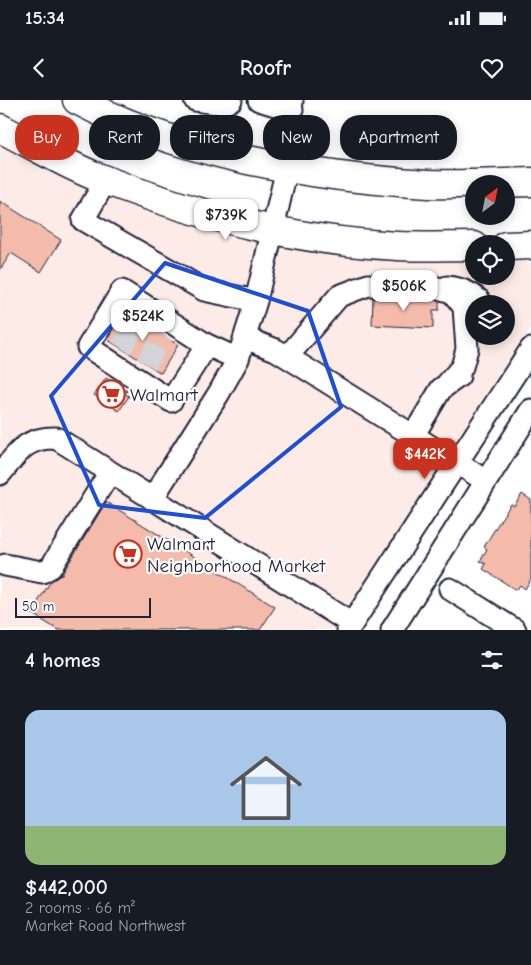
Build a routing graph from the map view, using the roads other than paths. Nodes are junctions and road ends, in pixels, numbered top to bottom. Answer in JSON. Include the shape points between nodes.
{"nodes":[{"id":1,"x":77,"y":100,"type":"edge"},
{"id":2,"x":259,"y":100,"type":"edge"},
{"id":3,"x":292,"y":105,"type":"edge"},
{"id":4,"x":1,"y":129,"type":"edge"},
{"id":5,"x":287,"y":168,"type":"junction"},
{"id":6,"x":106,"y":180,"type":"junction"},
{"id":7,"x":531,"y":182,"type":"edge"},
{"id":8,"x":274,"y":229,"type":"junction"},
{"id":9,"x":531,"y":244,"type":"edge"},
{"id":10,"x":515,"y":245,"type":"edge"},
{"id":11,"x":465,"y":246,"type":"edge"},
{"id":12,"x":434,"y":287,"type":"junction"},
{"id":13,"x":473,"y":295,"type":"edge"},
{"id":14,"x":256,"y":301,"type":"junction"},
{"id":15,"x":246,"y":338,"type":"junction"},
{"id":16,"x":207,"y":344,"type":"junction"},
{"id":17,"x":480,"y":345,"type":"edge"},
{"id":18,"x":531,"y":349,"type":"edge"},
{"id":19,"x":287,"y":357,"type":"junction"},
{"id":20,"x":238,"y":359,"type":"junction"},
{"id":21,"x":448,"y":382,"type":"junction"},
{"id":22,"x":531,"y":410,"type":"edge"},
{"id":23,"x":413,"y":436,"type":"junction"},
{"id":24,"x":458,"y":464,"type":"junction"},
{"id":25,"x":110,"y":472,"type":"junction"},
{"id":26,"x":0,"y":474,"type":"edge"},
{"id":27,"x":486,"y":481,"type":"junction"},
{"id":28,"x":152,"y":499,"type":"junction"},
{"id":29,"x":5,"y":565,"type":"dead end"},
{"id":30,"x":450,"y":589,"type":"dead end"},
{"id":31,"x":350,"y":627,"type":"edge"},
{"id":32,"x":392,"y":630,"type":"edge"},
{"id":33,"x":516,"y":630,"type":"edge"}],
"edges":[{"from":1,"to":5,"type":"main road","via":[[150,132]]},
{"from":2,"to":3,"type":"street"},
{"from":3,"to":5,"type":"street"},
{"from":4,"to":6,"type":"main road"},
{"from":5,"to":7,"type":"main road","via":[[430,184]]},
{"from":5,"to":8,"type":"street"},
{"from":6,"to":8,"type":"main road","via":[[215,216]]},
{"from":6,"to":14,"type":"street","via":[[83,220],[204,290]]},
{"from":8,"to":11,"type":"main road","via":[[397,246]]},
{"from":8,"to":14,"type":"street"},
{"from":9,"to":10,"type":"main road"},
{"from":12,"to":13,"type":"street","via":[[457,288]]},
{"from":12,"to":19,"type":"street","via":[[368,285],[339,296]]},
{"from":12,"to":21,"type":"street","via":[[452,292],[464,307],[467,349],[462,367]]},
{"from":14,"to":15,"type":"street"},
{"from":15,"to":19,"type":"street"},
{"from":15,"to":20,"type":"street"},
{"from":16,"to":16,"type":"street","via":[[171,401],[141,371],[117,355],[88,347],[122,291],[143,313],[167,329]]},
{"from":16,"to":20,"type":"street"},
{"from":17,"to":21,"type":"street","via":[[468,370]]},
{"from":18,"to":24,"type":"street"},
{"from":19,"to":23,"type":"street"},
{"from":20,"to":28,"type":"street"},
{"from":21,"to":23,"type":"street"},
{"from":22,"to":27,"type":"street"},
{"from":23,"to":24,"type":"street"},
{"from":24,"to":27,"type":"street"},
{"from":24,"to":31,"type":"street"},
{"from":25,"to":26,"type":"street","via":[[56,438],[43,438],[26,444]]},
{"from":25,"to":28,"type":"street"},
{"from":25,"to":29,"type":"street","via":[[51,567],[42,572]]},
{"from":27,"to":32,"type":"street"},
{"from":28,"to":31,"type":"street"},
{"from":30,"to":33,"type":"street"}]}
